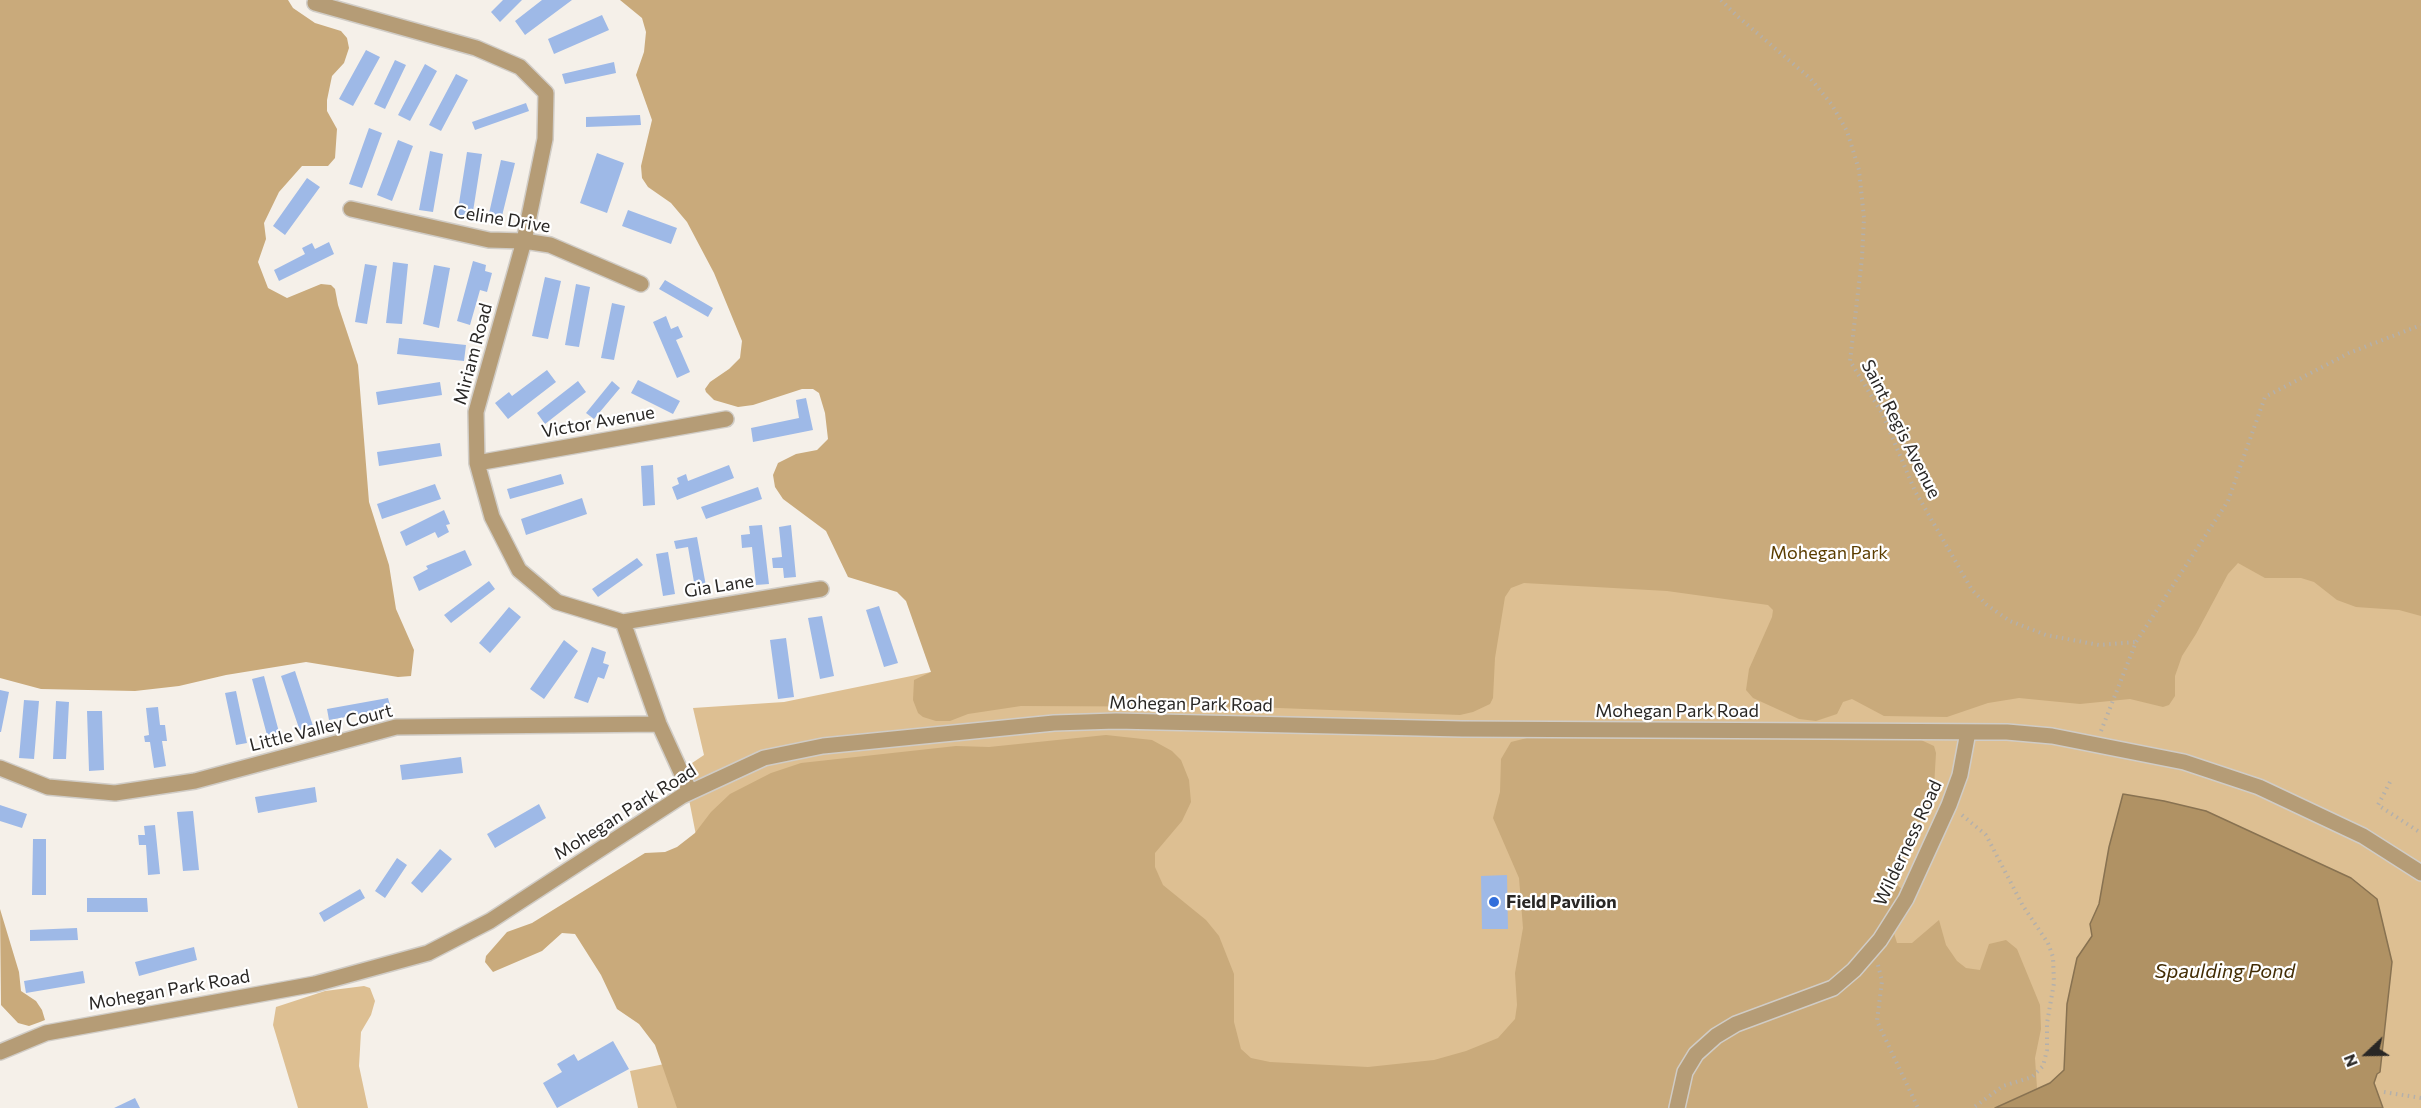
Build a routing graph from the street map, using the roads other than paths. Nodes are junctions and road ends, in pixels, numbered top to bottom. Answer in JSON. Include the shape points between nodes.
{"nodes":[{"id":1,"x":315,"y":3,"type":"dead end"},
{"id":2,"x":351,"y":208,"type":"dead end"},
{"id":3,"x":524,"y":241,"type":"junction"},
{"id":4,"x":641,"y":284,"type":"dead end"},
{"id":5,"x":726,"y":419,"type":"dead end"},
{"id":6,"x":477,"y":463,"type":"junction"},
{"id":7,"x":821,"y":589,"type":"dead end"},
{"id":8,"x":623,"y":622,"type":"junction"},
{"id":9,"x":659,"y":724,"type":"junction"},
{"id":10,"x":1968,"y":732,"type":"junction"},
{"id":11,"x":0,"y":768,"type":"edge"},
{"id":12,"x":690,"y":792,"type":"junction"},
{"id":13,"x":2421,"y":873,"type":"edge"},
{"id":14,"x":0,"y":1052,"type":"edge"},
{"id":15,"x":1677,"y":1108,"type":"edge"}],
"edges":[{"from":1,"to":3,"type":"street","name":"Miriam Road","via":[[476,48],[520,67],[546,93],[545,140]]},
{"from":2,"to":3,"type":"street","name":"Celine Drive","via":[[489,240]]},
{"from":3,"to":4,"type":"street","name":"Celine Drive","via":[[550,245]]},
{"from":3,"to":6,"type":"street","name":"Miriam Road","via":[[476,412]]},
{"from":5,"to":6,"type":"street","name":"Victor Avenue"},
{"from":6,"to":8,"type":"street","name":"Miriam Road","via":[[492,517],[519,570],[557,602]]},
{"from":7,"to":8,"type":"street","name":"Gia Lane"},
{"from":8,"to":9,"type":"street"},
{"from":9,"to":11,"type":"street","name":"Little Valley Court","via":[[396,727],[195,781],[115,793],[48,787]]},
{"from":9,"to":12,"type":"street"},
{"from":10,"to":12,"type":"street","name":"Mohegan Park Road","via":[[1063,722],[789,752],[746,765]]},
{"from":10,"to":13,"type":"street","name":"Mohegan Park Road","via":[[2018,733],[2097,743],[2184,762],[2259,788],[2362,836]]},
{"from":10,"to":15,"type":"street","name":"Wilderness Road","via":[[1960,775],[1948,805],[1906,899],[1874,947],[1846,978],[1826,992],[1736,1024],[1716,1036],[1696,1054],[1685,1072]]},
{"from":12,"to":14,"type":"street","name":"Mohegan Park Road","via":[[490,921],[418,957],[315,984],[46,1033]]}]}
